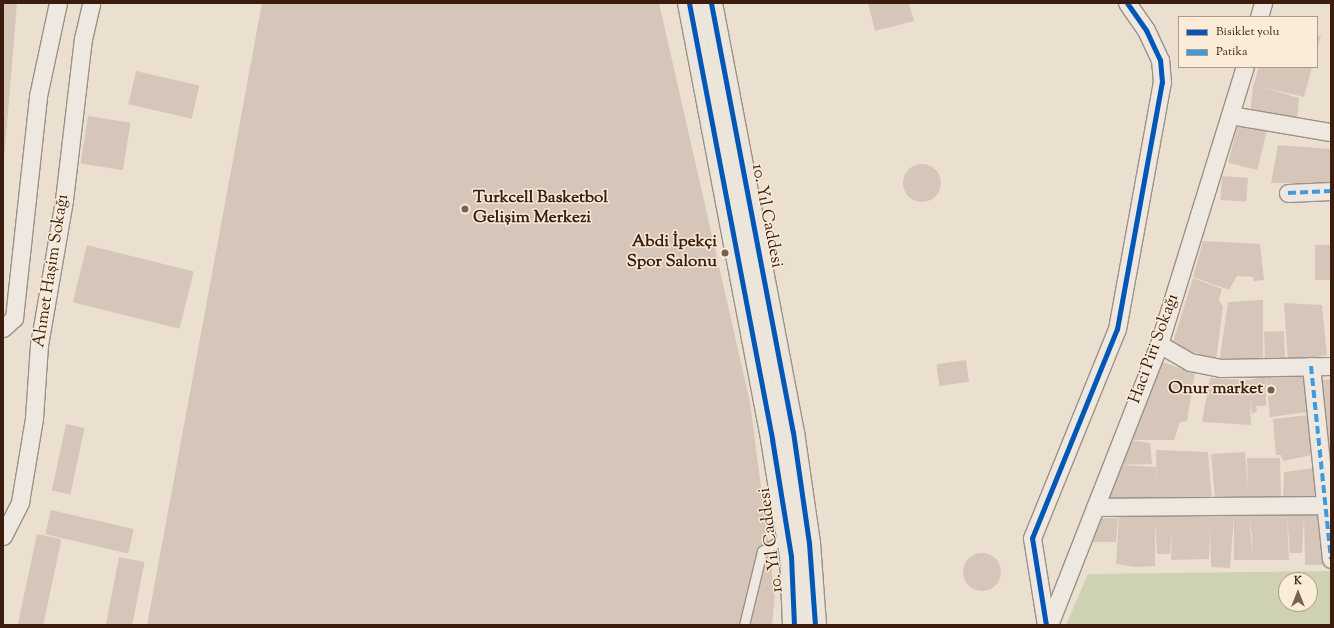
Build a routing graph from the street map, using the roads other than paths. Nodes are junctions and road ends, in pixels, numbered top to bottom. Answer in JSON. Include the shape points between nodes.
{"nodes":[{"id":1,"x":58,"y":3,"type":"edge"},
{"id":2,"x":91,"y":3,"type":"edge"},
{"id":3,"x":688,"y":3,"type":"edge"},
{"id":4,"x":710,"y":3,"type":"edge"},
{"id":5,"x":1127,"y":3,"type":"edge"},
{"id":6,"x":1264,"y":3,"type":"edge"},
{"id":7,"x":1259,"y":16,"type":"edge"},
{"id":8,"x":1245,"y":68,"type":"edge"},
{"id":9,"x":1230,"y":115,"type":"junction"},
{"id":10,"x":1331,"y":132,"type":"edge"},
{"id":11,"x":1331,"y":191,"type":"edge"},
{"id":12,"x":1288,"y":193,"type":"dead end"},
{"id":13,"x":3,"y":328,"type":"edge"},
{"id":14,"x":1159,"y":344,"type":"junction"},
{"id":15,"x":1311,"y":366,"type":"junction"},
{"id":16,"x":1331,"y":366,"type":"edge"},
{"id":17,"x":1326,"y":505,"type":"junction"},
{"id":18,"x":1095,"y":507,"type":"junction"},
{"id":19,"x":3,"y":536,"type":"edge"},
{"id":20,"x":788,"y":536,"type":"junction"},
{"id":21,"x":1331,"y":559,"type":"edge"},
{"id":22,"x":744,"y":625,"type":"edge"},
{"id":23,"x":794,"y":625,"type":"edge"},
{"id":24,"x":815,"y":625,"type":"edge"},
{"id":25,"x":1046,"y":625,"type":"edge"},
{"id":26,"x":1049,"y":625,"type":"edge"}],
"edges":[{"from":1,"to":13,"type":"street","via":[[38,96],[14,318]]},
{"from":2,"to":19,"type":"street","name":"Ahmet Haşim Sokağı","via":[[83,39],[64,200],[39,345],[34,418],[21,494]]},
{"from":3,"to":20,"type":"main road","name":"10. Yıl Caddesi","via":[[726,193]]},
{"from":4,"to":24,"type":"main road","name":"10. Yıl Caddesi","via":[[793,432],[809,543]]},
{"from":5,"to":25,"type":"street","via":[[1146,30],[1160,60],[1162,82],[1117,329],[1032,538]]},
{"from":6,"to":7,"type":"street"},
{"from":8,"to":9,"type":"street","name":"Haci Piri Sokağı"},
{"from":9,"to":10,"type":"street"},
{"from":9,"to":14,"type":"street","name":"Haci Piri Sokağı"},
{"from":11,"to":12,"type":"street"},
{"from":14,"to":15,"type":"street","via":[[1190,362],[1221,368]]},
{"from":14,"to":18,"type":"street","name":"Haci Piri Sokağı"},
{"from":15,"to":16,"type":"street"},
{"from":15,"to":17,"type":"street"},
{"from":17,"to":18,"type":"street"},
{"from":17,"to":21,"type":"street"},
{"from":18,"to":26,"type":"street","name":"Haci Piri Sokağı"},
{"from":20,"to":22,"type":"lane","via":[[762,551]]},
{"from":20,"to":23,"type":"main road","name":"10. Yıl Caddesi"}]}
